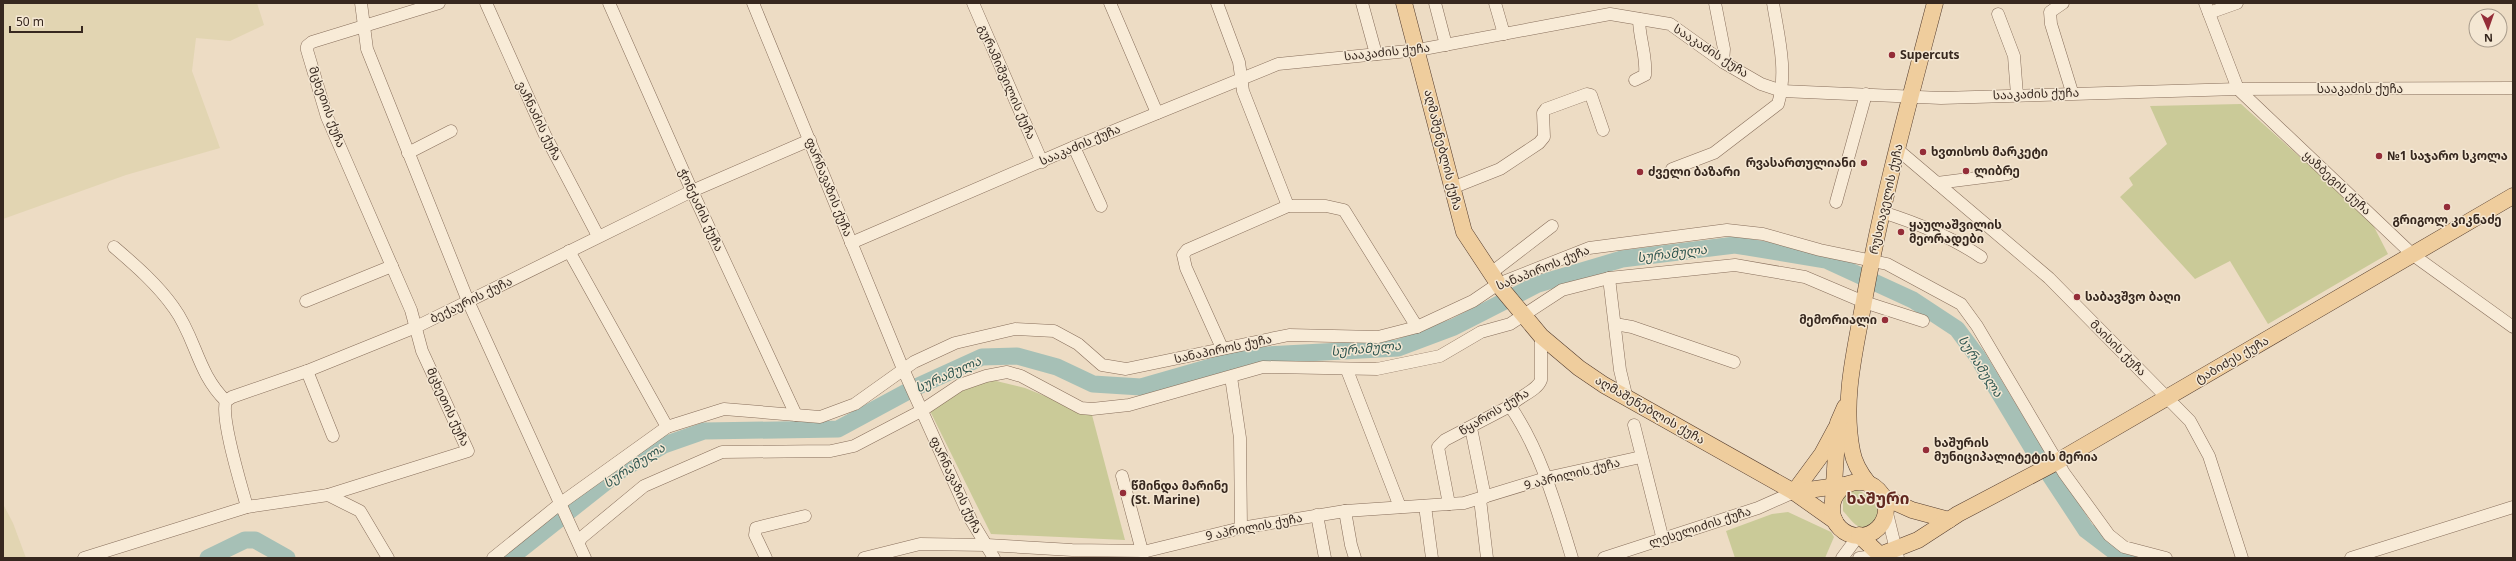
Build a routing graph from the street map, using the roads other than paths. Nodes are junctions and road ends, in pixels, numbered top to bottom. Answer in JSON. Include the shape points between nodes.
{"nodes":[{"id":1,"x":361,"y":3,"type":"edge"},
{"id":2,"x":439,"y":3,"type":"edge"},
{"id":3,"x":486,"y":3,"type":"edge"},
{"id":4,"x":609,"y":3,"type":"edge"},
{"id":5,"x":753,"y":3,"type":"edge"},
{"id":6,"x":973,"y":3,"type":"edge"},
{"id":7,"x":1110,"y":3,"type":"edge"},
{"id":8,"x":1217,"y":3,"type":"edge"},
{"id":9,"x":1362,"y":3,"type":"edge"},
{"id":10,"x":1404,"y":3,"type":"edge"},
{"id":11,"x":1435,"y":3,"type":"edge"},
{"id":12,"x":1495,"y":3,"type":"edge"},
{"id":13,"x":1715,"y":3,"type":"edge"},
{"id":14,"x":1773,"y":3,"type":"edge"},
{"id":15,"x":1935,"y":3,"type":"edge"},
{"id":16,"x":2064,"y":3,"type":"edge"},
{"id":17,"x":2237,"y":3,"type":"edge"},
{"id":18,"x":1607,"y":8,"type":"edge"},
{"id":19,"x":2207,"y":8,"type":"edge"},
{"id":20,"x":1998,"y":14,"type":"dead end"},
{"id":21,"x":1639,"y":19,"type":"junction"},
{"id":22,"x":363,"y":27,"type":"junction"},
{"id":23,"x":1504,"y":34,"type":"junction"},
{"id":24,"x":1446,"y":45,"type":"junction"},
{"id":25,"x":1418,"y":50,"type":"junction"},
{"id":26,"x":1376,"y":54,"type":"junction"},
{"id":27,"x":1723,"y":62,"type":"junction"},
{"id":28,"x":1241,"y":78,"type":"junction"},
{"id":29,"x":1635,"y":80,"type":"dead end"},
{"id":30,"x":2513,"y":88,"type":"edge"},
{"id":31,"x":2238,"y":89,"type":"junction"},
{"id":32,"x":1782,"y":91,"type":"junction"},
{"id":33,"x":2072,"y":92,"type":"junction"},
{"id":34,"x":1866,"y":94,"type":"junction"},
{"id":35,"x":2017,"y":95,"type":"junction"},
{"id":36,"x":1911,"y":97,"type":"junction"},
{"id":37,"x":1157,"y":113,"type":"junction"},
{"id":38,"x":1603,"y":130,"type":"dead end"},
{"id":39,"x":451,"y":131,"type":"dead end"},
{"id":40,"x":810,"y":140,"type":"junction"},
{"id":41,"x":1074,"y":148,"type":"junction"},
{"id":42,"x":1897,"y":149,"type":"junction"},
{"id":43,"x":408,"y":153,"type":"junction"},
{"id":44,"x":1042,"y":162,"type":"junction"},
{"id":45,"x":1672,"y":169,"type":"dead end"},
{"id":46,"x":2008,"y":174,"type":"dead end"},
{"id":47,"x":1937,"y":183,"type":"junction"},
{"id":48,"x":1452,"y":188,"type":"junction"},
{"id":49,"x":692,"y":191,"type":"junction"},
{"id":50,"x":2513,"y":196,"type":"edge"},
{"id":51,"x":1836,"y":202,"type":"dead end"},
{"id":52,"x":1101,"y":206,"type":"dead end"},
{"id":53,"x":1288,"y":206,"type":"junction"},
{"id":54,"x":1882,"y":212,"type":"junction"},
{"id":55,"x":1552,"y":226,"type":"dead end"},
{"id":56,"x":598,"y":236,"type":"junction"},
{"id":57,"x":851,"y":243,"type":"junction"},
{"id":58,"x":114,"y":247,"type":"dead end"},
{"id":59,"x":569,"y":251,"type":"junction"},
{"id":60,"x":2413,"y":255,"type":"junction"},
{"id":61,"x":1981,"y":257,"type":"dead end"},
{"id":62,"x":1872,"y":260,"type":"junction"},
{"id":63,"x":392,"y":266,"type":"junction"},
{"id":64,"x":1609,"y":278,"type":"junction"},
{"id":65,"x":1497,"y":282,"type":"junction"},
{"id":66,"x":1864,"y":300,"type":"junction"},
{"id":67,"x":306,"y":301,"type":"dead end"},
{"id":68,"x":468,"y":301,"type":"junction"},
{"id":69,"x":1522,"y":313,"type":"junction"},
{"id":70,"x":1923,"y":321,"type":"dead end"},
{"id":71,"x":1615,"y":324,"type":"junction"},
{"id":72,"x":416,"y":327,"type":"junction"},
{"id":73,"x":1417,"y":327,"type":"junction"},
{"id":74,"x":2513,"y":327,"type":"edge"},
{"id":75,"x":1540,"y":336,"type":"junction"},
{"id":76,"x":1222,"y":348,"type":"junction"},
{"id":77,"x":1734,"y":362,"type":"dead end"},
{"id":78,"x":903,"y":370,"type":"junction"},
{"id":79,"x":1347,"y":370,"type":"junction"},
{"id":80,"x":306,"y":371,"type":"junction"},
{"id":81,"x":1231,"y":377,"type":"junction"},
{"id":82,"x":1848,"y":398,"type":"junction"},
{"id":83,"x":2167,"y":398,"type":"junction"},
{"id":84,"x":1627,"y":399,"type":"junction"},
{"id":85,"x":226,"y":401,"type":"junction"},
{"id":86,"x":1510,"y":406,"type":"junction"},
{"id":87,"x":919,"y":407,"type":"junction"},
{"id":88,"x":796,"y":416,"type":"junction"},
{"id":89,"x":1838,"y":423,"type":"junction"},
{"id":90,"x":1634,"y":425,"type":"dead end"},
{"id":91,"x":667,"y":427,"type":"junction"},
{"id":92,"x":1471,"y":428,"type":"junction"},
{"id":93,"x":333,"y":436,"type":"dead end"},
{"id":94,"x":1640,"y":457,"type":"junction"},
{"id":95,"x":2055,"y":463,"type":"junction"},
{"id":96,"x":1122,"y":476,"type":"dead end"},
{"id":97,"x":1546,"y":478,"type":"junction"},
{"id":98,"x":1868,"y":483,"type":"junction"},
{"id":99,"x":1838,"y":490,"type":"junction"},
{"id":100,"x":1794,"y":492,"type":"junction"},
{"id":101,"x":328,"y":495,"type":"junction"},
{"id":102,"x":1482,"y":498,"type":"junction"},
{"id":103,"x":561,"y":503,"type":"junction"},
{"id":104,"x":1885,"y":503,"type":"junction"},
{"id":105,"x":1450,"y":504,"type":"junction"},
{"id":106,"x":1425,"y":506,"type":"junction"},
{"id":107,"x":1400,"y":507,"type":"junction"},
{"id":108,"x":2513,"y":507,"type":"edge"},
{"id":109,"x":247,"y":508,"type":"junction"},
{"id":110,"x":1345,"y":511,"type":"junction"},
{"id":111,"x":1317,"y":515,"type":"junction"},
{"id":112,"x":805,"y":516,"type":"dead end"},
{"id":113,"x":1949,"y":520,"type":"junction"},
{"id":114,"x":1835,"y":521,"type":"junction"},
{"id":115,"x":1241,"y":528,"type":"junction"},
{"id":116,"x":1859,"y":536,"type":"junction"},
{"id":117,"x":577,"y":540,"type":"junction"},
{"id":118,"x":1663,"y":540,"type":"junction"},
{"id":119,"x":987,"y":545,"type":"junction"},
{"id":120,"x":906,"y":553,"type":"edge"},
{"id":121,"x":1146,"y":553,"type":"edge"},
{"id":122,"x":1890,"y":555,"type":"edge"},
{"id":123,"x":84,"y":558,"type":"edge"},
{"id":124,"x":388,"y":558,"type":"edge"},
{"id":125,"x":493,"y":558,"type":"edge"},
{"id":126,"x":585,"y":558,"type":"edge"},
{"id":127,"x":766,"y":558,"type":"edge"},
{"id":128,"x":864,"y":558,"type":"edge"},
{"id":129,"x":994,"y":558,"type":"edge"},
{"id":130,"x":1325,"y":558,"type":"edge"},
{"id":131,"x":1355,"y":558,"type":"edge"},
{"id":132,"x":1432,"y":558,"type":"edge"},
{"id":133,"x":1487,"y":558,"type":"edge"},
{"id":134,"x":1572,"y":558,"type":"edge"},
{"id":135,"x":1604,"y":558,"type":"edge"},
{"id":136,"x":1842,"y":558,"type":"edge"},
{"id":137,"x":1859,"y":558,"type":"edge"},
{"id":138,"x":2166,"y":558,"type":"edge"},
{"id":139,"x":2242,"y":558,"type":"edge"},
{"id":140,"x":2351,"y":558,"type":"edge"}],
"edges":[{"from":1,"to":22,"type":"street"},
{"from":2,"to":22,"type":"street","name":"მცხეთის ქუჩა"},
{"from":3,"to":56,"type":"street","name":"ვაჩნაძის ქუჩა","via":[[545,135]]},
{"from":4,"to":49,"type":"street","name":"ჭონქაძის ქუჩა"},
{"from":5,"to":40,"type":"street","name":"ფარნავაზის ქუჩა"},
{"from":6,"to":44,"type":"street","name":"გურამიშვილის ქუჩა"},
{"from":7,"to":37,"type":"street"},
{"from":8,"to":28,"type":"street","via":[[1239,62]]},
{"from":9,"to":26,"type":"street"},
{"from":10,"to":25,"type":"main road","name":"აღმაშენებლის ქუჩა"},
{"from":11,"to":24,"type":"street"},
{"from":12,"to":23,"type":"street"},
{"from":13,"to":27,"type":"street","via":[[1724,49]]},
{"from":14,"to":32,"type":"street","via":[[1781,56]]},
{"from":15,"to":36,"type":"main road","name":"რუსთაველის ქუჩა"},
{"from":16,"to":33,"type":"street","via":[[2050,12],[2051,24]]},
{"from":17,"to":19,"type":"street"},
{"from":18,"to":21,"type":"street","name":"სააკაძის ქუჩა"},
{"from":18,"to":23,"type":"street","name":"სააკაძის ქუჩა"},
{"from":19,"to":31,"type":"street","name":"ყაზბეგის ქუჩა"},
{"from":20,"to":35,"type":"street","via":[[2014,56]]},
{"from":21,"to":27,"type":"street","name":"სააკაძის ქუჩა","via":[[1670,24]]},
{"from":21,"to":29,"type":"street","via":[[1645,67],[1644,75]]},
{"from":22,"to":43,"type":"street","via":[[367,49]]},
{"from":22,"to":63,"type":"street","name":"მცხეთის ქუჩა","via":[[312,42],[307,46],[307,50],[327,117]]},
{"from":23,"to":24,"type":"street","name":"სააკაძის ქუჩა"},
{"from":24,"to":25,"type":"street","name":"სააკაძის ქუჩა"},
{"from":25,"to":26,"type":"street","name":"სააკაძის ქუჩა"},
{"from":25,"to":48,"type":"main road","name":"აღმაშენებლის ქუჩა"},
{"from":26,"to":28,"type":"street","name":"სააკაძის ქუჩა","via":[[1278,64]]},
{"from":27,"to":32,"type":"street","name":"სააკაძის ქუჩა","via":[[1761,84]]},
{"from":28,"to":37,"type":"street","name":"სააკაძის ქუჩა"},
{"from":28,"to":53,"type":"street","via":[[1243,91]]},
{"from":30,"to":31,"type":"street","name":"სააკაძის ქუჩა"},
{"from":31,"to":33,"type":"street","name":"სააკაძის ქუჩა"},
{"from":31,"to":60,"type":"street","name":"ყაზბეგის ქუჩა"},
{"from":32,"to":34,"type":"street","name":"სააკაძის ქუჩა"},
{"from":32,"to":45,"type":"street","via":[[1778,104],[1770,112],[1720,149]]},
{"from":33,"to":35,"type":"street","name":"სააკაძის ქუჩა"},
{"from":34,"to":36,"type":"street","name":"სააკაძის ქუჩა"},
{"from":34,"to":51,"type":"street"},
{"from":35,"to":36,"type":"street","name":"სააკაძის ქუჩა"},
{"from":36,"to":42,"type":"main road","name":"რუსთაველის ქუჩა"},
{"from":37,"to":41,"type":"street","name":"სააკაძის ქუჩა"},
{"from":38,"to":48,"type":"street","via":[[1591,95],[1587,94],[1546,109],[1543,113],[1543,140],[1500,169]]},
{"from":39,"to":43,"type":"street"},
{"from":40,"to":49,"type":"street","name":"ბექაურის ქუჩა"},
{"from":40,"to":57,"type":"street","name":"ფარნავაზის ქუჩა"},
{"from":41,"to":44,"type":"street","name":"სააკაძის ქუჩა"},
{"from":41,"to":52,"type":"street"},
{"from":42,"to":47,"type":"street","name":"მაისის ქუჩა"},
{"from":42,"to":54,"type":"main road","name":"რუსთაველის ქუჩა"},
{"from":43,"to":68,"type":"street"},
{"from":44,"to":57,"type":"street","name":"სააკაძის ქუჩა"},
{"from":46,"to":47,"type":"street"},
{"from":47,"to":83,"type":"street","name":"მაისის ქუჩა","via":[[2049,278]]},
{"from":48,"to":65,"type":"main road","name":"აღმაშენებლის ქუჩა","via":[[1464,232]]},
{"from":49,"to":56,"type":"street","name":"ბექაურის ქუჩა"},
{"from":49,"to":88,"type":"street","name":"ჭონქაძის ქუჩა"},
{"from":50,"to":60,"type":"main road","name":"ტაბიძეს ქუჩა"},
{"from":53,"to":73,"type":"street","via":[[1326,206],[1344,210]]},
{"from":53,"to":76,"type":"street","via":[[1187,250],[1183,255],[1186,268]]},
{"from":54,"to":61,"type":"street","via":[[1920,224],[1962,244]]},
{"from":54,"to":62,"type":"main road","name":"რუსთაველის ქუჩა"},
{"from":55,"to":65,"type":"street"},
{"from":56,"to":59,"type":"street","name":"ბექაურის ქუჩა"},
{"from":57,"to":78,"type":"street","name":"ფარნავაზის ქუჩა"},
{"from":58,"to":85,"type":"street","via":[[140,269],[174,308],[207,379]]},
{"from":59,"to":68,"type":"street","name":"ბექაურის ქუჩა"},
{"from":59,"to":91,"type":"street"},
{"from":60,"to":74,"type":"street","name":"ყაზბეგის ქუჩა"},
{"from":60,"to":83,"type":"main road","name":"ტაბიძეს ქუჩა"},
{"from":62,"to":65,"type":"street","name":"სანაპიროს ქუჩა","via":[[1820,250],[1763,234],[1726,230],[1588,248]]},
{"from":62,"to":66,"type":"main road","name":"რუსთაველის ქუჩა"},
{"from":62,"to":95,"type":"street","name":"სანაპიროს ქუჩა","via":[[1887,264],[1961,304],[1977,326]]},
{"from":63,"to":67,"type":"street"},
{"from":63,"to":72,"type":"street","name":"მცხეთის ქუჩა"},
{"from":64,"to":66,"type":"street","via":[[1735,265],[1805,277]]},
{"from":64,"to":69,"type":"street","via":[[1562,290]]},
{"from":64,"to":71,"type":"street"},
{"from":65,"to":69,"type":"main road","name":"აღმაშენებლის ქუჩა"},
{"from":65,"to":73,"type":"street","name":"სანაპიროს ქუჩა","via":[[1473,301]]},
{"from":66,"to":70,"type":"street"},
{"from":66,"to":82,"type":"main road","name":"რუსთაველის ქუჩა","via":[[1854,347]]},
{"from":68,"to":72,"type":"street","name":"ბექაურის ქუჩა"},
{"from":68,"to":103,"type":"street"},
{"from":69,"to":75,"type":"main road","name":"აღმაშენებლის ქუჩა"},
{"from":69,"to":79,"type":"street","via":[[1510,324],[1481,332],[1440,356],[1377,370]]},
{"from":71,"to":77,"type":"street","via":[[1632,327]]},
{"from":71,"to":84,"type":"street","via":[[1620,370]]},
{"from":72,"to":80,"type":"street","name":"ბექაურის ქუჩა"},
{"from":72,"to":101,"type":"street","name":"მცხეთის ქუჩა","via":[[422,351],[468,451]]},
{"from":73,"to":76,"type":"street","name":"სანაპიროს ქუჩა","via":[[1378,337],[1289,334]]},
{"from":75,"to":84,"type":"main road","name":"აღმაშენებლის ქუჩა","via":[[1579,368]]},
{"from":75,"to":86,"type":"street","name":"წყაროს ქუჩა","via":[[1540,384],[1517,398]]},
{"from":76,"to":78,"type":"street","name":"სანაპიროს ქუჩა","via":[[1126,369],[1102,365],[1078,344],[1054,332],[1015,329],[955,343],[914,362]]},
{"from":78,"to":87,"type":"street","name":"ფარნავაზის ქუჩა"},
{"from":78,"to":88,"type":"street","name":"სანაპიროს ქუჩა","via":[[844,409],[820,417]]},
{"from":79,"to":81,"type":"street","via":[[1263,367]]},
{"from":79,"to":107,"type":"street"},
{"from":80,"to":85,"type":"street","name":"ბექაურის ქუჩა"},
{"from":80,"to":93,"type":"street"},
{"from":81,"to":87,"type":"street","via":[[1129,405],[1092,409],[1081,408],[1021,376],[1008,372],[960,384]]},
{"from":81,"to":115,"type":"street","via":[[1240,438]]},
{"from":82,"to":89,"type":"main road","name":"რუსთაველის ქუჩა"},
{"from":82,"to":98,"type":"main road","name":"რუსთაველის ქუჩა","via":[[1852,450],[1859,470]]},
{"from":83,"to":95,"type":"main road","name":"ტაბიძეს ქუჩა"},
{"from":83,"to":139,"type":"street","name":"მაისის ქუჩა","via":[[2190,421],[2206,450]]},
{"from":84,"to":100,"type":"main road","name":"აღმაშენებლის ქუჩა"},
{"from":85,"to":109,"type":"street","via":[[224,411],[231,451]]},
{"from":86,"to":92,"type":"street","name":"წყაროს ქუჩა"},
{"from":86,"to":97,"type":"street","via":[[1524,426]]},
{"from":87,"to":117,"type":"street","via":[[854,446],[831,451],[722,452],[644,486]]},
{"from":87,"to":119,"type":"street","name":"ფარნავაზის ქუჩა","via":[[971,520]]},
{"from":88,"to":91,"type":"street","name":"სანაპიროს ქუჩა","via":[[724,409]]},
{"from":89,"to":99,"type":"main road","name":"რუსთაველის ქუჩა"},
{"from":89,"to":100,"type":"main road","via":[[1822,454]]},
{"from":90,"to":94,"type":"street"},
{"from":91,"to":103,"type":"street","name":"სანაპიროს ქუჩა"},
{"from":92,"to":102,"type":"street"},
{"from":92,"to":105,"type":"street","name":"წყაროს ქუჩა","via":[[1445,440],[1438,447]]},
{"from":94,"to":97,"type":"street","name":"9 აპრილის ქუჩა"},
{"from":94,"to":118,"type":"street"},
{"from":95,"to":113,"type":"main road","name":"ტაბიძეს ქუჩა"},
{"from":95,"to":138,"type":"street","name":"სანაპიროს ქუჩა","via":[[2109,535],[2124,547]]},
{"from":96,"to":121,"type":"street"},
{"from":97,"to":102,"type":"street","name":"9 აპრილის ქუჩა"},
{"from":97,"to":134,"type":"street"},
{"from":98,"to":99,"type":"main road","via":[[1855,482]]},
{"from":98,"to":104,"type":"main road","via":[[1875,487]]},
{"from":99,"to":100,"type":"main road"},
{"from":99,"to":114,"type":"main road","via":[[1832,512]]},
{"from":100,"to":114,"type":"main road","name":"აღმაშენებლის ქუჩა"},
{"from":100,"to":118,"type":"street","name":"ლესელიძის ქუჩა","via":[[1758,508]]},
{"from":101,"to":109,"type":"street","name":"მცხეთის ქუჩა"},
{"from":101,"to":124,"type":"street","via":[[360,511]]},
{"from":102,"to":105,"type":"street","name":"9 აპრილის ქუჩა"},
{"from":102,"to":133,"type":"street"},
{"from":103,"to":117,"type":"street"},
{"from":103,"to":125,"type":"street","name":"სანაპიროს ქუჩა"},
{"from":104,"to":113,"type":"main road"},
{"from":104,"to":116,"type":"main road","via":[[1884,518],[1878,528]]},
{"from":104,"to":122,"type":"street"},
{"from":105,"to":106,"type":"street","name":"9 აპრილის ქუჩა"},
{"from":106,"to":107,"type":"street","name":"9 აპრილის ქუჩა"},
{"from":106,"to":132,"type":"street"},
{"from":107,"to":110,"type":"street","name":"9 აპრილის ქუჩა"},
{"from":108,"to":140,"type":"street"},
{"from":109,"to":123,"type":"street","name":"მცხეთის ქუჩა"},
{"from":110,"to":111,"type":"street","name":"9 აპრილის ქუჩა"},
{"from":110,"to":131,"type":"street"},
{"from":111,"to":115,"type":"street","name":"9 აპრილის ქუჩა"},
{"from":111,"to":130,"type":"street"},
{"from":112,"to":127,"type":"street","via":[[756,528],[755,535]]},
{"from":113,"to":122,"type":"main road","name":"ტაბიძეს ქუჩა"},
{"from":114,"to":116,"type":"main road","via":[[1843,530]]},
{"from":115,"to":121,"type":"street","name":"9 აპრილის ქუჩა"},
{"from":116,"to":122,"type":"main road"},
{"from":116,"to":136,"type":"street"},
{"from":117,"to":126,"type":"street"},
{"from":118,"to":135,"type":"street","name":"ლესელიძის ქუჩა"},
{"from":119,"to":120,"type":"street","name":"9 აპრილის ქუჩა","via":[[920,544]]},
{"from":119,"to":121,"type":"street","name":"9 აპრილის ქუჩა"},
{"from":119,"to":129,"type":"street","name":"ფარნავაზის ქუჩა"},
{"from":120,"to":128,"type":"street","name":"9 აპრილის ქუჩა"},
{"from":122,"to":137,"type":"street"}]}
